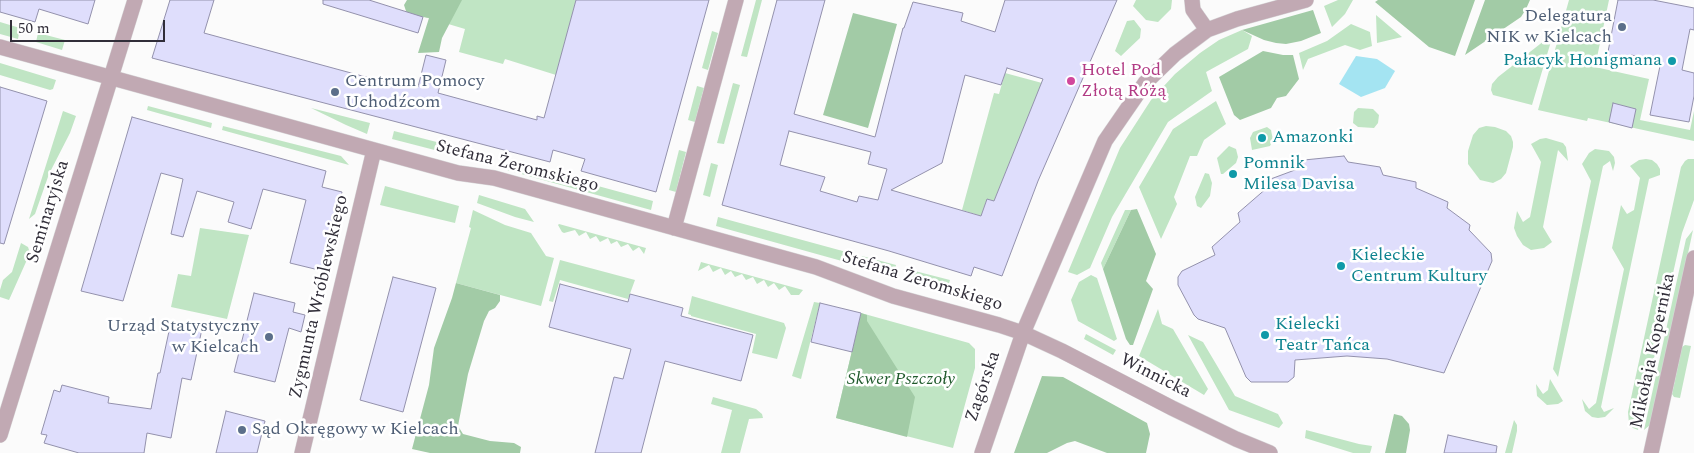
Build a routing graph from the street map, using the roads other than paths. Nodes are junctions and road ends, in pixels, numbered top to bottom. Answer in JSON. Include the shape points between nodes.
{"nodes":[{"id":1,"x":135,"y":0,"type":"edge"},
{"id":2,"x":736,"y":0,"type":"edge"},
{"id":3,"x":1192,"y":0,"type":"edge"},
{"id":4,"x":1306,"y":0,"type":"edge"},
{"id":5,"x":1207,"y":30,"type":"junction"},
{"id":6,"x":0,"y":47,"type":"edge"},
{"id":7,"x":110,"y":78,"type":"junction"},
{"id":8,"x":374,"y":150,"type":"junction"},
{"id":9,"x":674,"y":228,"type":"junction"},
{"id":10,"x":1694,"y":258,"type":"edge"},
{"id":11,"x":1023,"y":333,"type":"junction"},
{"id":12,"x":0,"y":435,"type":"edge"},
{"id":13,"x":302,"y":453,"type":"edge"},
{"id":14,"x":982,"y":453,"type":"edge"},
{"id":15,"x":1270,"y":453,"type":"edge"},
{"id":16,"x":1651,"y":453,"type":"edge"}],
"edges":[{"from":1,"to":7,"type":"street","name":"Seminaryjska"},
{"from":2,"to":9,"type":"street"},
{"from":3,"to":5,"type":"street","via":[[1193,10]]},
{"from":4,"to":5,"type":"street","name":"Zagórska"},
{"from":5,"to":11,"type":"street","name":"Zagórska","via":[[1174,54],[1145,83],[1105,140]]},
{"from":6,"to":7,"type":"street","name":"Stefana Żeromskiego"},
{"from":7,"to":8,"type":"street","name":"Stefana Żeromskiego"},
{"from":7,"to":12,"type":"street","name":"Seminaryjska"},
{"from":8,"to":9,"type":"street","name":"Stefana Żeromskiego","via":[[458,173],[494,178]]},
{"from":8,"to":13,"type":"street","name":"Zygmunta Wróblewskiego"},
{"from":9,"to":11,"type":"street","name":"Stefana Żeromskiego","via":[[816,267],[893,296]]},
{"from":10,"to":16,"type":"street","name":"Mikołaja Kopernika"},
{"from":11,"to":14,"type":"street","name":"Zagórska"},
{"from":11,"to":15,"type":"street","name":"Winnicka"}]}
